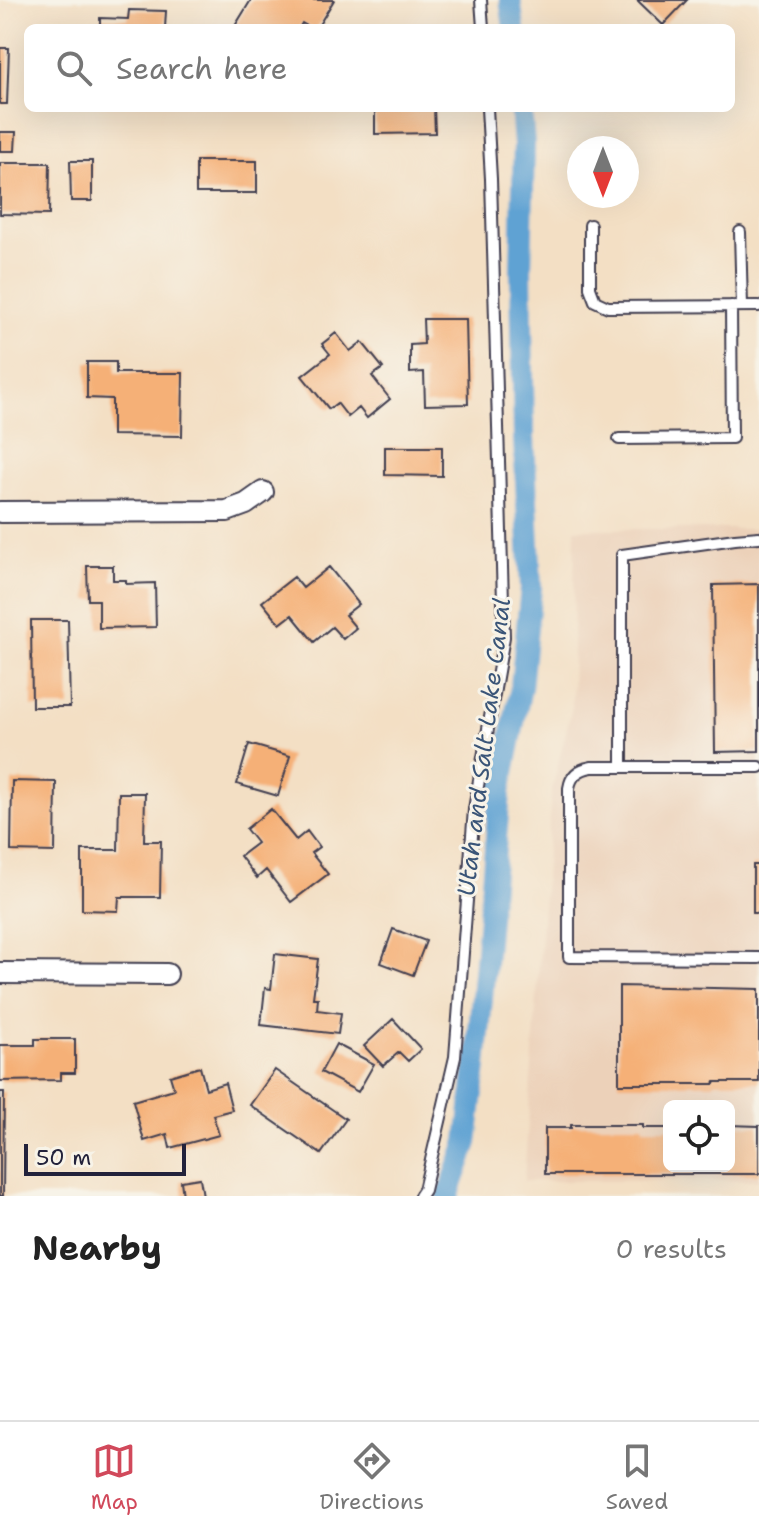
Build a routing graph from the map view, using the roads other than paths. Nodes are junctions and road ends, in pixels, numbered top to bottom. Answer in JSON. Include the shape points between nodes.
{"nodes":[{"id":1,"x":481,"y":0,"type":"edge"},
{"id":2,"x":483,"y":24,"type":"edge"},
{"id":3,"x":487,"y":112,"type":"edge"},
{"id":4,"x":590,"y":225,"type":"dead end"},
{"id":5,"x":740,"y":232,"type":"dead end"},
{"id":6,"x":736,"y":306,"type":"junction"},
{"id":7,"x":759,"y":306,"type":"edge"},
{"id":8,"x":619,"y":439,"type":"dead end"},
{"id":9,"x":263,"y":492,"type":"dead end"},
{"id":10,"x":0,"y":512,"type":"edge"},
{"id":11,"x":759,"y":537,"type":"edge"},
{"id":12,"x":622,"y":767,"type":"junction"},
{"id":13,"x":759,"y":767,"type":"edge"},
{"id":14,"x":759,"y":958,"type":"edge"},
{"id":15,"x":0,"y":973,"type":"edge"},
{"id":16,"x":167,"y":974,"type":"dead end"},
{"id":17,"x":420,"y":1196,"type":"edge"}],
"edges":[{"from":1,"to":2,"type":"lane"},
{"from":3,"to":17,"type":"lane","via":[[504,637],[474,809],[455,1057]]},
{"from":4,"to":6,"type":"lane","via":[[590,288],[595,301],[608,307]]},
{"from":5,"to":6,"type":"lane"},
{"from":6,"to":7,"type":"lane"},
{"from":6,"to":8,"type":"lane","via":[[732,438]]},
{"from":9,"to":10,"type":"street","via":[[227,511]]},
{"from":11,"to":12,"type":"lane","via":[[622,555]]},
{"from":12,"to":13,"type":"lane"},
{"from":12,"to":14,"type":"lane","via":[[583,769],[570,783],[569,957]]},
{"from":15,"to":16,"type":"street"}]}
